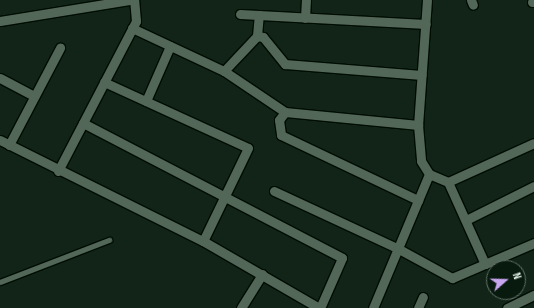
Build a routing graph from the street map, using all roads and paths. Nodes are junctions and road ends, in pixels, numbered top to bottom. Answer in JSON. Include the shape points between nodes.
{"nodes":[{"id":1,"x":129,"y":0,"type":"edge"},
{"id":2,"x":134,"y":0,"type":"edge"},
{"id":3,"x":306,"y":0,"type":"edge"},
{"id":4,"x":427,"y":0,"type":"edge"},
{"id":5,"x":240,"y":14,"type":"dead end"},
{"id":6,"x":259,"y":15,"type":"junction"},
{"id":7,"x":305,"y":18,"type":"junction"},
{"id":8,"x":0,"y":21,"type":"edge"},
{"id":9,"x":426,"y":24,"type":"junction"},
{"id":10,"x":132,"y":28,"type":"junction"},
{"id":11,"x":257,"y":36,"type":"junction"},
{"id":12,"x":170,"y":46,"type":"junction"},
{"id":13,"x":60,"y":48,"type":"dead end"},
{"id":14,"x":224,"y":71,"type":"junction"},
{"id":15,"x":422,"y":75,"type":"junction"},
{"id":16,"x":0,"y":78,"type":"edge"},
{"id":17,"x":104,"y":82,"type":"junction"},
{"id":18,"x":34,"y":96,"type":"junction"},
{"id":19,"x":146,"y":101,"type":"junction"},
{"id":20,"x":285,"y":112,"type":"junction"},
{"id":21,"x":83,"y":123,"type":"junction"},
{"id":22,"x":418,"y":125,"type":"junction"},
{"id":23,"x":0,"y":140,"type":"edge"},
{"id":24,"x":534,"y":143,"type":"edge"},
{"id":25,"x":9,"y":145,"type":"junction"},
{"id":26,"x":58,"y":171,"type":"junction"},
{"id":27,"x":429,"y":174,"type":"junction"},
{"id":28,"x":448,"y":182,"type":"junction"},
{"id":29,"x":534,"y":186,"type":"edge"},
{"id":30,"x":274,"y":191,"type":"dead end"},
{"id":31,"x":226,"y":197,"type":"junction"},
{"id":32,"x":418,"y":200,"type":"junction"},
{"id":33,"x":466,"y":220,"type":"junction"},
{"id":34,"x":109,"y":240,"type":"dead end"},
{"id":35,"x":203,"y":241,"type":"junction"},
{"id":36,"x":534,"y":243,"type":"edge"},
{"id":37,"x":397,"y":248,"type":"junction"},
{"id":38,"x":495,"y":260,"type":"edge"},
{"id":39,"x":486,"y":264,"type":"joint"},
{"id":40,"x":262,"y":274,"type":"junction"},
{"id":41,"x":0,"y":282,"type":"edge"},
{"id":42,"x":534,"y":295,"type":"edge"},
{"id":43,"x":423,"y":297,"type":"dead end"},
{"id":44,"x":241,"y":308,"type":"edge"},
{"id":45,"x":320,"y":308,"type":"edge"},
{"id":46,"x":373,"y":308,"type":"edge"},
{"id":47,"x":418,"y":308,"type":"edge"},
{"id":48,"x":507,"y":308,"type":"edge"}],
"edges":[{"from":1,"to":8,"type":"street"},
{"from":2,"to":10,"type":"street","via":[[136,20]]},
{"from":3,"to":7,"type":"street"},
{"from":4,"to":9,"type":"street"},
{"from":5,"to":6,"type":"street"},
{"from":6,"to":7,"type":"street"},
{"from":6,"to":11,"type":"street"},
{"from":7,"to":9,"type":"street"},
{"from":9,"to":15,"type":"street"},
{"from":10,"to":12,"type":"street"},
{"from":10,"to":17,"type":"street"},
{"from":11,"to":14,"type":"street"},
{"from":11,"to":15,"type":"street","via":[[263,37],[285,64]]},
{"from":12,"to":14,"type":"street"},
{"from":12,"to":19,"type":"street"},
{"from":13,"to":18,"type":"street"},
{"from":14,"to":20,"type":"street"},
{"from":15,"to":22,"type":"street"},
{"from":16,"to":18,"type":"street"},
{"from":17,"to":19,"type":"street"},
{"from":17,"to":21,"type":"street"},
{"from":18,"to":25,"type":"street"},
{"from":19,"to":31,"type":"street","via":[[248,148]]},
{"from":20,"to":22,"type":"street"},
{"from":20,"to":32,"type":"street","via":[[279,120],[281,135]]},
{"from":21,"to":26,"type":"street"},
{"from":21,"to":31,"type":"street"},
{"from":22,"to":27,"type":"street","via":[[421,161]]},
{"from":23,"to":25,"type":"street"},
{"from":24,"to":28,"type":"street"},
{"from":25,"to":26,"type":"street"},
{"from":26,"to":35,"type":"street"},
{"from":27,"to":28,"type":"street"},
{"from":27,"to":32,"type":"street"},
{"from":28,"to":33,"type":"street"},
{"from":29,"to":33,"type":"street"},
{"from":30,"to":37,"type":"street"},
{"from":31,"to":35,"type":"street"},
{"from":31,"to":45,"type":"street","via":[[342,258]]},
{"from":32,"to":37,"type":"street"},
{"from":33,"to":39,"type":"street"},
{"from":34,"to":41,"type":"lane"},
{"from":35,"to":40,"type":"street"},
{"from":36,"to":38,"type":"street"},
{"from":37,"to":39,"type":"street","via":[[452,278]]},
{"from":37,"to":46,"type":"street"},
{"from":40,"to":44,"type":"street"},
{"from":40,"to":45,"type":"street"},
{"from":42,"to":48,"type":"street"},
{"from":43,"to":47,"type":"street"}]}
